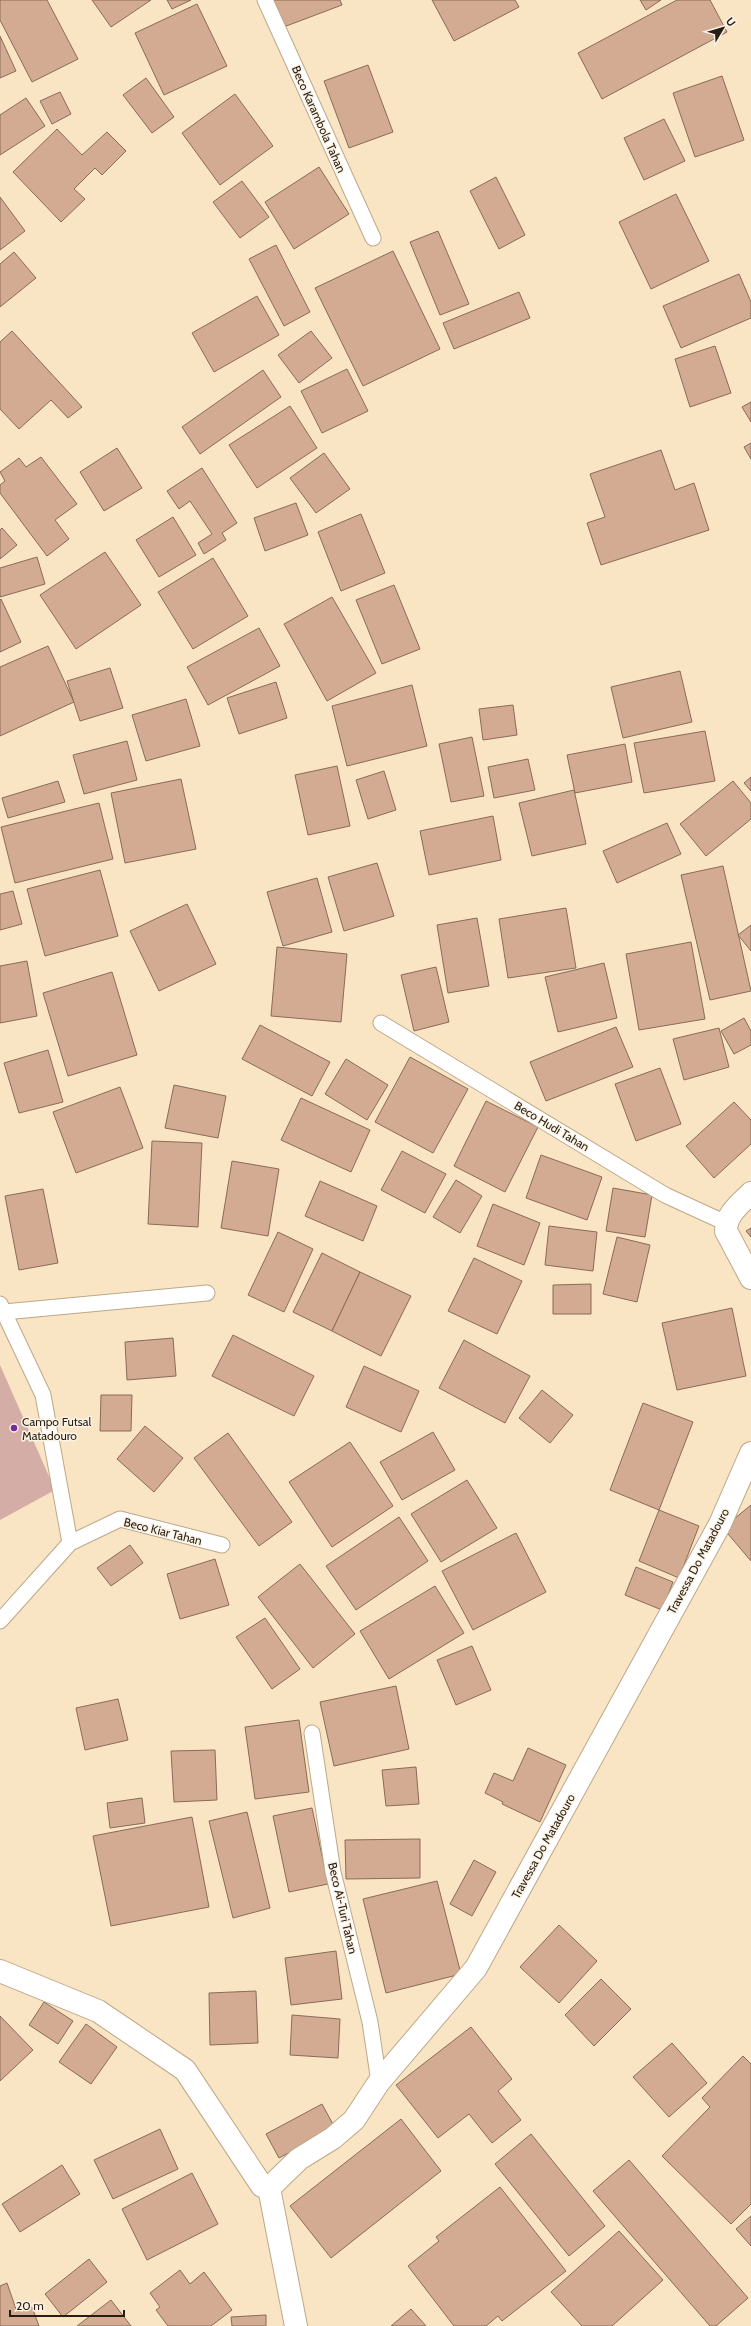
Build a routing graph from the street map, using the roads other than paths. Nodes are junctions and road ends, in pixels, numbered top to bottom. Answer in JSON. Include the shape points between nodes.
{"nodes":[{"id":1,"x":265,"y":0,"type":"edge"},
{"id":2,"x":373,"y":238,"type":"dead end"},
{"id":3,"x":381,"y":1023,"type":"dead end"},
{"id":4,"x":751,"y":1193,"type":"edge"},
{"id":5,"x":726,"y":1223,"type":"junction"},
{"id":6,"x":751,"y":1278,"type":"edge"},
{"id":7,"x":207,"y":1293,"type":"dead end"},
{"id":8,"x":2,"y":1308,"type":"edge"},
{"id":9,"x":751,"y":1453,"type":"edge"},
{"id":10,"x":70,"y":1543,"type":"junction"},
{"id":11,"x":222,"y":1545,"type":"dead end"},
{"id":12,"x":0,"y":1621,"type":"edge"},
{"id":13,"x":312,"y":1733,"type":"dead end"},
{"id":14,"x":0,"y":1971,"type":"edge"},
{"id":15,"x":379,"y":2082,"type":"junction"},
{"id":16,"x":270,"y":2188,"type":"junction"},
{"id":17,"x":296,"y":2326,"type":"edge"}],
"edges":[{"from":1,"to":2,"type":"lane","name":"Beco Karambola Tahan"},
{"from":3,"to":5,"type":"lane","name":"Beco Hudi Tahan","via":[[665,1195]]},
{"from":4,"to":5,"type":"street","via":[[732,1212]]},
{"from":5,"to":6,"type":"street","via":[[726,1231]]},
{"from":7,"to":8,"type":"lane"},
{"from":8,"to":10,"type":"lane","via":[[43,1395]]},
{"from":9,"to":15,"type":"street","name":"Travessa Do Matadouro","via":[[720,1524],[476,1968]]},
{"from":10,"to":11,"type":"lane","name":"Beco Kiar Tahan","via":[[120,1519]]},
{"from":10,"to":12,"type":"lane","name":"Beco Kiar Tahan"},
{"from":13,"to":15,"type":"lane","name":"Beco Ai-Turi Tahan","via":[[333,1872],[370,2022]]},
{"from":14,"to":16,"type":"street","via":[[98,2011],[184,2070],[262,2186]]},
{"from":15,"to":16,"type":"street","name":"Travessa Do Matadouro","via":[[354,2120],[333,2138],[299,2159]]},
{"from":16,"to":17,"type":"street"}]}
